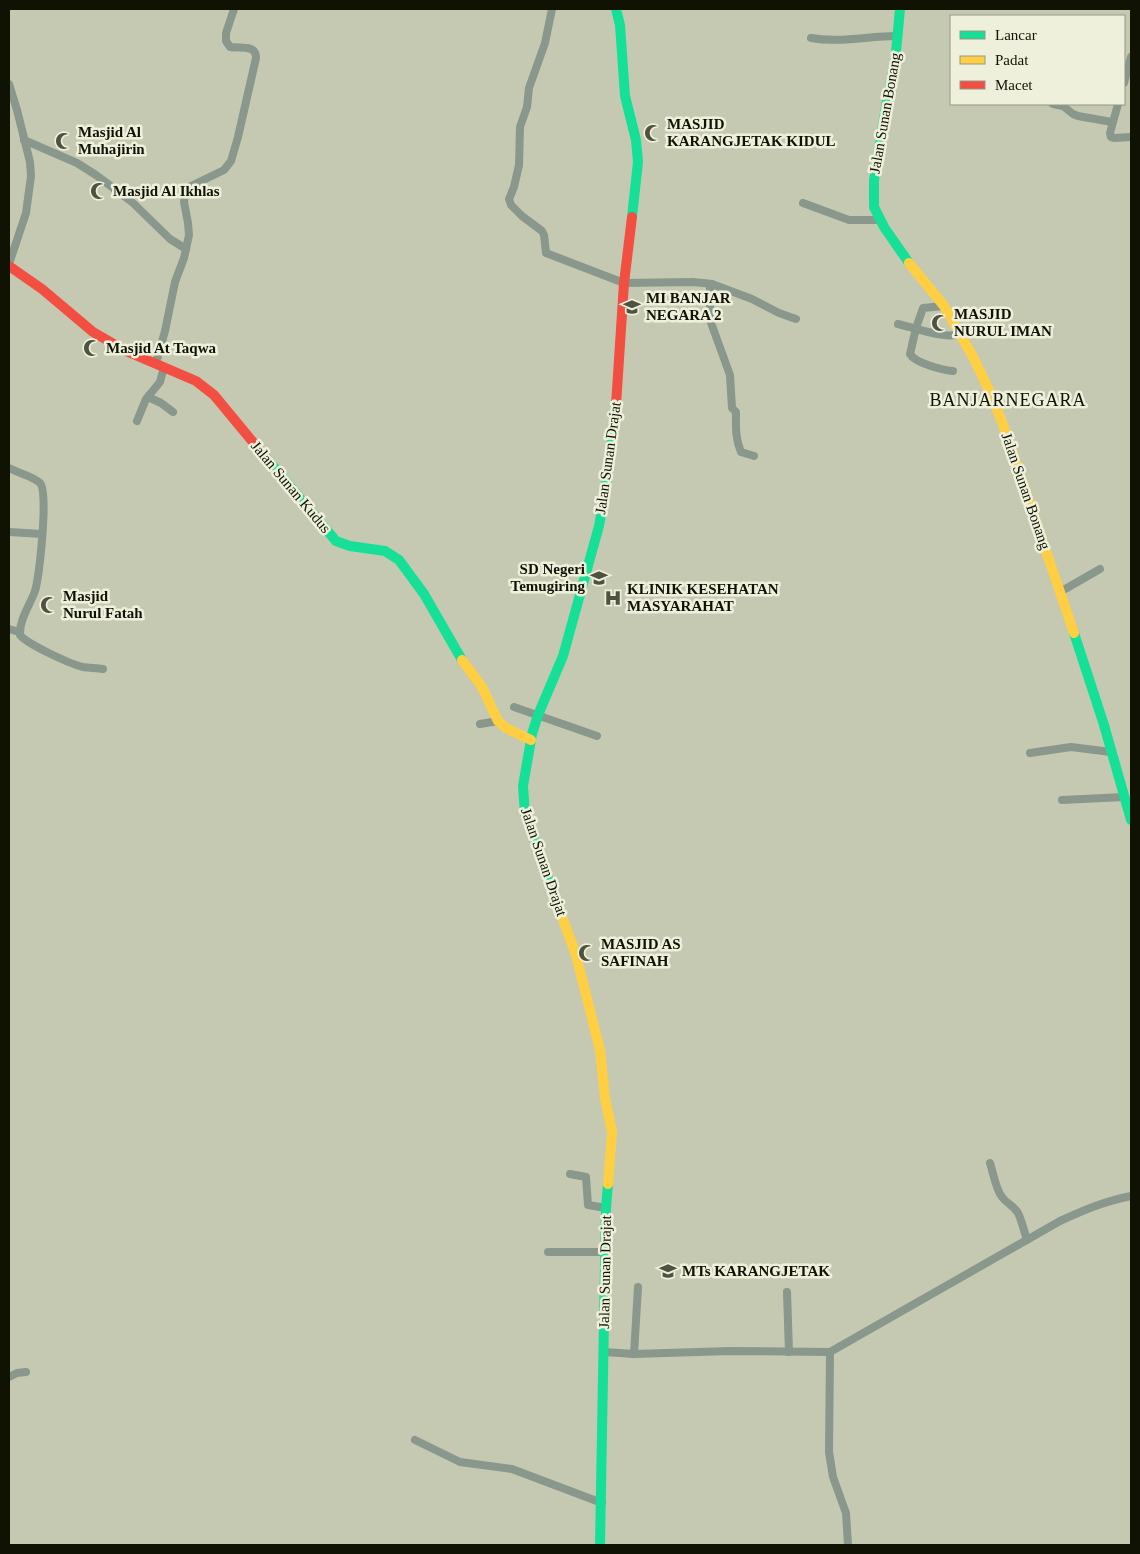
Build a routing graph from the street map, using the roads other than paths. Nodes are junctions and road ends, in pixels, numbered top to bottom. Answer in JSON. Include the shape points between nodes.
{"nodes":[{"id":1,"x":234,"y":9,"type":"edge"},
{"id":2,"x":552,"y":9,"type":"edge"},
{"id":3,"x":616,"y":9,"type":"edge"},
{"id":4,"x":900,"y":9,"type":"edge"},
{"id":5,"x":897,"y":36,"type":"junction"},
{"id":6,"x":811,"y":38,"type":"dead end"},
{"id":7,"x":1131,"y":57,"type":"edge"},
{"id":8,"x":1125,"y":79,"type":"edge"},
{"id":9,"x":9,"y":84,"type":"edge"},
{"id":10,"x":1058,"y":105,"type":"edge"},
{"id":11,"x":1118,"y":105,"type":"edge"},
{"id":12,"x":1112,"y":122,"type":"junction"},
{"id":13,"x":1131,"y":137,"type":"edge"},
{"id":14,"x":24,"y":140,"type":"junction"},
{"id":15,"x":803,"y":203,"type":"dead end"},
{"id":16,"x":880,"y":220,"type":"junction"},
{"id":17,"x":186,"y":249,"type":"junction"},
{"id":18,"x":9,"y":265,"type":"edge"},
{"id":19,"x":624,"y":282,"type":"junction"},
{"id":20,"x":710,"y":284,"type":"junction"},
{"id":21,"x":944,"y":306,"type":"junction"},
{"id":22,"x":796,"y":319,"type":"dead end"},
{"id":23,"x":898,"y":324,"type":"dead end"},
{"id":24,"x":916,"y":328,"type":"junction"},
{"id":25,"x":960,"y":333,"type":"junction"},
{"id":26,"x":160,"y":366,"type":"junction"},
{"id":27,"x":953,"y":371,"type":"dead end"},
{"id":28,"x":148,"y":397,"type":"junction"},
{"id":29,"x":172,"y":412,"type":"dead end"},
{"id":30,"x":137,"y":421,"type":"dead end"},
{"id":31,"x":754,"y":456,"type":"dead end"},
{"id":32,"x":9,"y":468,"type":"edge"},
{"id":33,"x":9,"y":532,"type":"edge"},
{"id":34,"x":42,"y":534,"type":"junction"},
{"id":35,"x":1100,"y":569,"type":"dead end"},
{"id":36,"x":1060,"y":592,"type":"junction"},
{"id":37,"x":9,"y":629,"type":"edge"},
{"id":38,"x":20,"y":632,"type":"junction"},
{"id":39,"x":103,"y":669,"type":"dead end"},
{"id":40,"x":514,"y":707,"type":"dead end"},
{"id":41,"x":538,"y":715,"type":"junction"},
{"id":42,"x":498,"y":721,"type":"junction"},
{"id":43,"x":480,"y":724,"type":"dead end"},
{"id":44,"x":597,"y":736,"type":"dead end"},
{"id":45,"x":531,"y":740,"type":"junction"},
{"id":46,"x":1112,"y":752,"type":"junction"},
{"id":47,"x":1030,"y":753,"type":"dead end"},
{"id":48,"x":1124,"y":797,"type":"junction"},
{"id":49,"x":1062,"y":800,"type":"dead end"},
{"id":50,"x":1131,"y":820,"type":"edge"},
{"id":51,"x":990,"y":1163,"type":"dead end"},
{"id":52,"x":570,"y":1174,"type":"dead end"},
{"id":53,"x":1131,"y":1196,"type":"edge"},
{"id":54,"x":606,"y":1208,"type":"junction"},
{"id":55,"x":1027,"y":1240,"type":"junction"},
{"id":56,"x":548,"y":1252,"type":"dead end"},
{"id":57,"x":605,"y":1252,"type":"junction"},
{"id":58,"x":638,"y":1287,"type":"dead end"},
{"id":59,"x":787,"y":1292,"type":"dead end"},
{"id":60,"x":604,"y":1352,"type":"junction"},
{"id":61,"x":789,"y":1352,"type":"junction"},
{"id":62,"x":830,"y":1352,"type":"junction"},
{"id":63,"x":634,"y":1354,"type":"junction"},
{"id":64,"x":26,"y":1372,"type":"dead end"},
{"id":65,"x":9,"y":1377,"type":"edge"},
{"id":66,"x":415,"y":1440,"type":"dead end"},
{"id":67,"x":602,"y":1503,"type":"junction"},
{"id":68,"x":600,"y":1545,"type":"edge"},
{"id":69,"x":848,"y":1545,"type":"edge"}],
"edges":[{"from":1,"to":17,"type":"street","via":[[226,41],[230,47],[252,49],[256,58],[231,161],[224,170],[191,186],[185,193],[189,230]]},
{"from":2,"to":19,"type":"street","via":[[520,127],[519,163],[509,201],[526,220],[542,231],[548,255]]},
{"from":3,"to":19,"type":"street","name":"Jalan Sunan Drajat","via":[[626,96],[638,156]]},
{"from":4,"to":5,"type":"street","name":"Jalan Sunan Bonang"},
{"from":5,"to":6,"type":"street","via":[[826,41]]},
{"from":5,"to":16,"type":"street","name":"Jalan Sunan Bonang","via":[[874,180],[874,207]]},
{"from":7,"to":8,"type":"street"},
{"from":9,"to":14,"type":"street","name":"Jalan Sunan Kudus"},
{"from":10,"to":12,"type":"street","via":[[1078,116]]},
{"from":11,"to":12,"type":"street"},
{"from":12,"to":13,"type":"street","via":[[1111,137]]},
{"from":14,"to":17,"type":"street","via":[[77,163],[132,202],[170,239]]},
{"from":14,"to":18,"type":"street","name":"Jalan Sunan Kudus","via":[[30,169],[28,199]]},
{"from":15,"to":16,"type":"street","via":[[849,220]]},
{"from":16,"to":21,"type":"street","name":"Jalan Sunan Bonang","via":[[905,258]]},
{"from":17,"to":26,"type":"street","via":[[176,282]]},
{"from":18,"to":26,"type":"street","name":"Jalan Sunan Kudus","via":[[93,332]]},
{"from":19,"to":20,"type":"street"},
{"from":19,"to":41,"type":"street","name":"Jalan Sunan Drajat","via":[[619,374],[602,511],[564,656]]},
{"from":20,"to":22,"type":"street"},
{"from":20,"to":31,"type":"street","via":[[710,320],[730,375],[737,441],[741,452]]},
{"from":21,"to":24,"type":"street","via":[[924,308]]},
{"from":21,"to":25,"type":"street","name":"Jalan Sunan Bonang"},
{"from":23,"to":24,"type":"street"},
{"from":24,"to":25,"type":"street","via":[[945,336]]},
{"from":24,"to":27,"type":"street","via":[[911,357],[942,370]]},
{"from":25,"to":36,"type":"street","name":"Jalan Sunan Bonang","via":[[1002,422]]},
{"from":26,"to":28,"type":"street","via":[[160,382]]},
{"from":26,"to":42,"type":"street","name":"Jalan Sunan Kudus","via":[[196,381],[214,395],[336,541],[385,551],[399,560],[482,688]]},
{"from":28,"to":29,"type":"street"},
{"from":28,"to":30,"type":"street"},
{"from":32,"to":34,"type":"street","via":[[42,485]]},
{"from":33,"to":34,"type":"street"},
{"from":34,"to":38,"type":"street","via":[[36,586]]},
{"from":35,"to":36,"type":"street"},
{"from":36,"to":46,"type":"street","name":"Jalan Sunan Bonang"},
{"from":37,"to":38,"type":"street"},
{"from":38,"to":39,"type":"street","via":[[26,641],[67,661]]},
{"from":40,"to":41,"type":"street"},
{"from":41,"to":44,"type":"street"},
{"from":41,"to":45,"type":"street","name":"Jalan Sunan Drajat"},
{"from":42,"to":43,"type":"street"},
{"from":42,"to":45,"type":"street"},
{"from":45,"to":54,"type":"street","name":"Jalan Sunan Drajat","via":[[522,792],[525,814],[576,954],[600,1050],[612,1132]]},
{"from":46,"to":47,"type":"street","via":[[1072,747]]},
{"from":46,"to":48,"type":"street","name":"Jalan Sunan Bonang"},
{"from":48,"to":49,"type":"street"},
{"from":48,"to":50,"type":"street","name":"Jalan Sunan Bonang"},
{"from":51,"to":55,"type":"street","via":[[999,1193],[1020,1216]]},
{"from":52,"to":54,"type":"street","via":[[586,1177],[588,1205]]},
{"from":53,"to":55,"type":"street","via":[[1091,1206]]},
{"from":54,"to":57,"type":"street","name":"Jalan Sunan Drajat"},
{"from":55,"to":62,"type":"street"},
{"from":56,"to":57,"type":"street"},
{"from":57,"to":60,"type":"street","name":"Jalan Sunan Drajat"},
{"from":58,"to":63,"type":"street"},
{"from":59,"to":61,"type":"street"},
{"from":60,"to":63,"type":"street"},
{"from":60,"to":67,"type":"street","name":"Jalan Sunan Drajat"},
{"from":61,"to":62,"type":"street"},
{"from":61,"to":63,"type":"street"},
{"from":62,"to":69,"type":"street","via":[[829,1452],[833,1477],[846,1513]]},
{"from":64,"to":65,"type":"street"},
{"from":66,"to":67,"type":"street","via":[[460,1462],[512,1470]]},
{"from":67,"to":68,"type":"street","name":"Jalan Sunan Drajat"}]}
